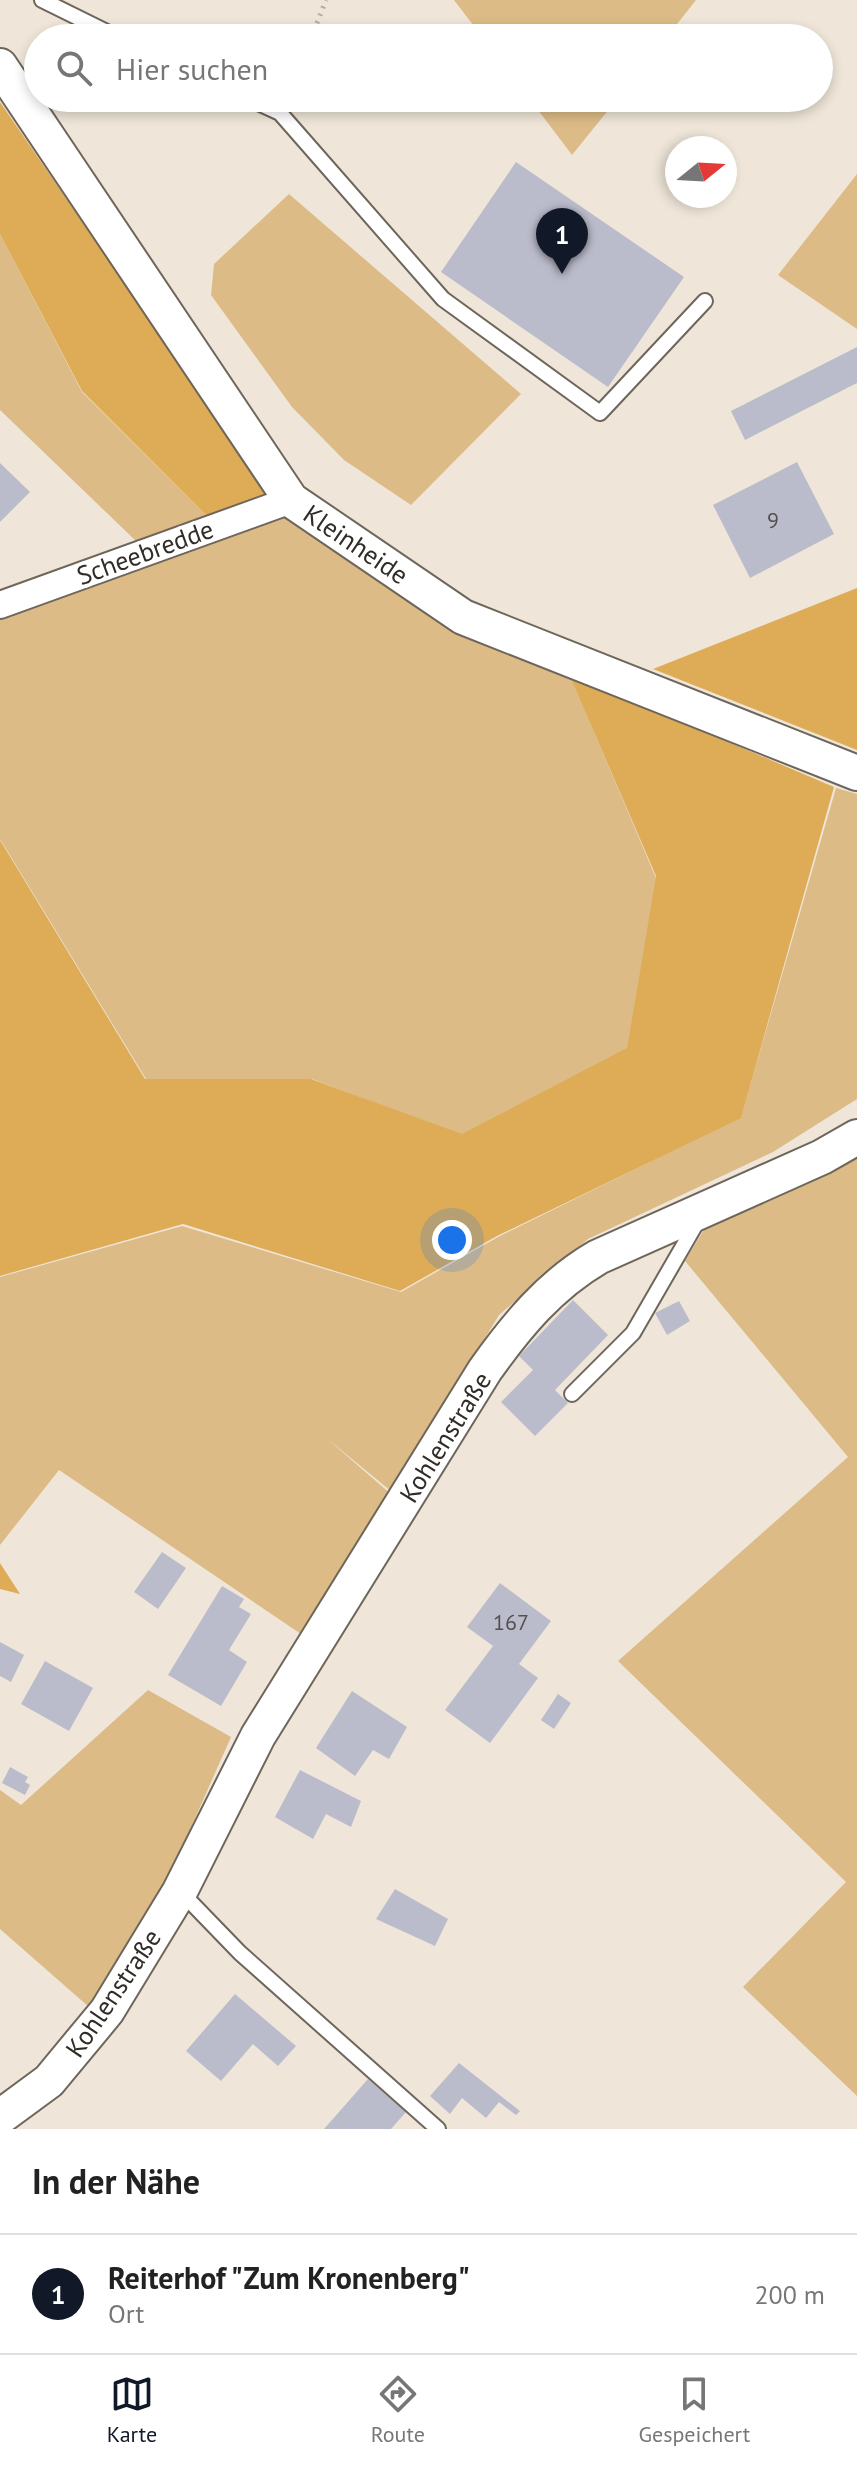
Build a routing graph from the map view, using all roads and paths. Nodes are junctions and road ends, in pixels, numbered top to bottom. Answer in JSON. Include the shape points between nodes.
{"nodes":[{"id":1,"x":42,"y":0,"type":"edge"},
{"id":2,"x":326,"y":0,"type":"edge"},
{"id":3,"x":91,"y":24,"type":"edge"},
{"id":4,"x":317,"y":24,"type":"edge"},
{"id":5,"x":0,"y":66,"type":"edge"},
{"id":6,"x":24,"y":102,"type":"edge"},
{"id":7,"x":31,"y":112,"type":"edge"},
{"id":8,"x":278,"y":112,"type":"edge"},
{"id":9,"x":705,"y":301,"type":"dead end"},
{"id":10,"x":291,"y":500,"type":"junction"},
{"id":11,"x":0,"y":605,"type":"edge"},
{"id":12,"x":857,"y":773,"type":"edge"},
{"id":13,"x":857,"y":1137,"type":"edge"},
{"id":14,"x":704,"y":1209,"type":"junction"},
{"id":15,"x":572,"y":1394,"type":"dead end"},
{"id":16,"x":180,"y":1891,"type":"junction"},
{"id":17,"x":0,"y":2117,"type":"edge"},
{"id":18,"x":438,"y":2129,"type":"edge"}],
"edges":[{"from":1,"to":3,"type":"lane"},
{"from":2,"to":4,"type":"path"},
{"from":5,"to":6,"type":"street","name":"Kleinheide"},
{"from":7,"to":10,"type":"street","name":"Kleinheide"},
{"from":8,"to":9,"type":"lane","via":[[443,299],[600,413]]},
{"from":10,"to":11,"type":"street","name":"Scheebredde"},
{"from":10,"to":12,"type":"street","name":"Kleinheide","via":[[463,617]]},
{"from":13,"to":14,"type":"street","name":"Kohlenstraße"},
{"from":14,"to":15,"type":"lane","via":[[633,1333]]},
{"from":14,"to":16,"type":"street","name":"Kohlenstraße","via":[[575,1270],[515,1328],[258,1736]]},
{"from":16,"to":17,"type":"street","name":"Kohlenstraße","via":[[79,2048],[49,2081]]},
{"from":16,"to":18,"type":"lane","via":[[240,1953]]}]}
